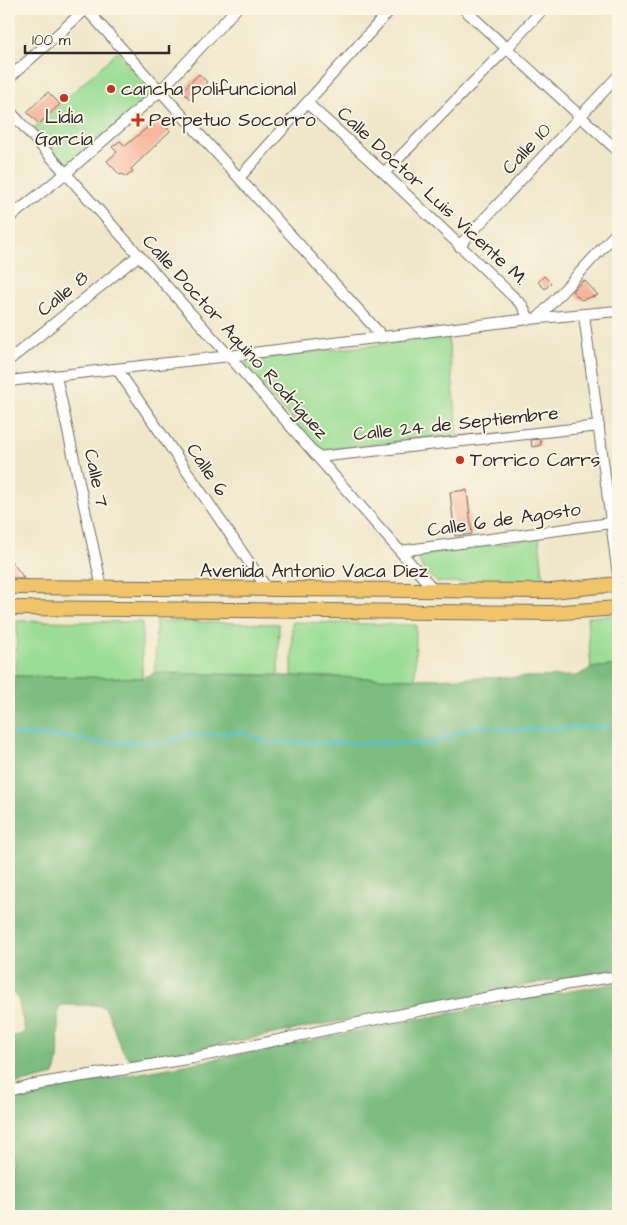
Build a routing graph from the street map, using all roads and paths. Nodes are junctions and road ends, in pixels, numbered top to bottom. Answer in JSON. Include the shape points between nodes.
{"nodes":[{"id":1,"x":86,"y":9,"type":"edge"},
{"id":2,"x":236,"y":9,"type":"edge"},
{"id":3,"x":391,"y":9,"type":"edge"},
{"id":4,"x":464,"y":9,"type":"edge"},
{"id":5,"x":543,"y":9,"type":"edge"},
{"id":6,"x":507,"y":48,"type":"junction"},
{"id":7,"x":618,"y":76,"type":"edge"},
{"id":8,"x":9,"y":78,"type":"edge"},
{"id":9,"x":160,"y":90,"type":"junction"},
{"id":10,"x":307,"y":103,"type":"junction"},
{"id":11,"x":9,"y":110,"type":"edge"},
{"id":12,"x":582,"y":117,"type":"junction"},
{"id":13,"x":618,"y":151,"type":"edge"},
{"id":14,"x":384,"y":173,"type":"junction"},
{"id":15,"x":65,"y":174,"type":"junction"},
{"id":16,"x":239,"y":178,"type":"junction"},
{"id":17,"x":9,"y":218,"type":"edge"},
{"id":18,"x":618,"y":231,"type":"edge"},
{"id":19,"x":460,"y":246,"type":"junction"},
{"id":20,"x":139,"y":255,"type":"junction"},
{"id":21,"x":618,"y":311,"type":"edge"},
{"id":22,"x":584,"y":315,"type":"junction"},
{"id":23,"x":534,"y":319,"type":"junction"},
{"id":24,"x":383,"y":337,"type":"junction"},
{"id":25,"x":230,"y":356,"type":"junction"},
{"id":26,"x":9,"y":360,"type":"edge"},
{"id":27,"x":117,"y":370,"type":"junction"},
{"id":28,"x":56,"y":376,"type":"junction"},
{"id":29,"x":9,"y":381,"type":"edge"},
{"id":30,"x":599,"y":426,"type":"junction"},
{"id":31,"x":318,"y":458,"type":"junction"},
{"id":32,"x":611,"y":522,"type":"junction"},
{"id":33,"x":400,"y":552,"type":"junction"},
{"id":34,"x":618,"y":575,"type":"edge"},
{"id":35,"x":618,"y":584,"type":"edge"},
{"id":36,"x":9,"y":587,"type":"edge"},
{"id":37,"x":102,"y":588,"type":"junction"},
{"id":38,"x":268,"y":590,"type":"junction"},
{"id":39,"x":434,"y":590,"type":"junction"},
{"id":40,"x":9,"y":608,"type":"edge"},
{"id":41,"x":46,"y":608,"type":"junction"},
{"id":42,"x":618,"y":608,"type":"edge"},
{"id":43,"x":618,"y":976,"type":"edge"},
{"id":44,"x":9,"y":1091,"type":"edge"}],
"edges":[{"from":1,"to":8,"type":"street"},
{"from":1,"to":9,"type":"street"},
{"from":2,"to":9,"type":"street"},
{"from":3,"to":10,"type":"street"},
{"from":4,"to":6,"type":"street"},
{"from":5,"to":6,"type":"street"},
{"from":6,"to":12,"type":"street"},
{"from":6,"to":14,"type":"street"},
{"from":7,"to":12,"type":"street","name":"Calle 10"},
{"from":9,"to":15,"type":"street"},
{"from":9,"to":16,"type":"street"},
{"from":10,"to":14,"type":"street","name":"Calle Doctor Luis Vicente M."},
{"from":10,"to":16,"type":"street"},
{"from":11,"to":15,"type":"street","name":"Calle Doctor Aquino Rodríguez"},
{"from":12,"to":13,"type":"street"},
{"from":12,"to":19,"type":"street","name":"Calle 10"},
{"from":14,"to":19,"type":"street","name":"Calle Doctor Luis Vicente M."},
{"from":15,"to":17,"type":"street"},
{"from":15,"to":20,"type":"street","name":"Calle Doctor Aquino Rodríguez"},
{"from":16,"to":24,"type":"street"},
{"from":18,"to":23,"type":"street"},
{"from":19,"to":23,"type":"street","name":"Calle Doctor Luis Vicente M."},
{"from":20,"to":25,"type":"street","name":"Calle Doctor Aquino Rodríguez"},
{"from":20,"to":26,"type":"street","name":"Calle 8"},
{"from":21,"to":22,"type":"street"},
{"from":22,"to":23,"type":"street"},
{"from":22,"to":30,"type":"street"},
{"from":23,"to":24,"type":"street"},
{"from":24,"to":25,"type":"street"},
{"from":25,"to":27,"type":"street"},
{"from":25,"to":31,"type":"street","name":"Calle Doctor Aquino Rodríguez"},
{"from":27,"to":28,"type":"street"},
{"from":27,"to":38,"type":"street","name":"Calle 6"},
{"from":28,"to":29,"type":"street"},
{"from":28,"to":37,"type":"street","name":"Calle 7"},
{"from":30,"to":31,"type":"street","name":"Calle 24 de Septiembre"},
{"from":30,"to":32,"type":"street"},
{"from":31,"to":33,"type":"street","name":"Calle Doctor Aquino Rodríguez"},
{"from":32,"to":33,"type":"street","name":"Calle 6 de Agosto"},
{"from":32,"to":34,"type":"street"},
{"from":33,"to":39,"type":"street","name":"Calle Doctor Aquino Rodríguez"},
{"from":35,"to":39,"type":"highway","name":"Avenida Antonio Vaca Diez","via":[[552,591]]},
{"from":36,"to":37,"type":"highway","name":"Avenida Antonio Vaca Diez"},
{"from":37,"to":38,"type":"highway","name":"Avenida Antonio Vaca Diez"},
{"from":37,"to":41,"type":"highway","via":[[103,599],[99,603],[55,603]]},
{"from":38,"to":39,"type":"highway","name":"Avenida Antonio Vaca Diez"},
{"from":40,"to":41,"type":"highway","name":"Avenida Antonio Vaca Diez"},
{"from":41,"to":42,"type":"highway","name":"Avenida Antonio Vaca Diez","via":[[550,613]]},
{"from":43,"to":44,"type":"street","via":[[501,995],[193,1058]]}]}
